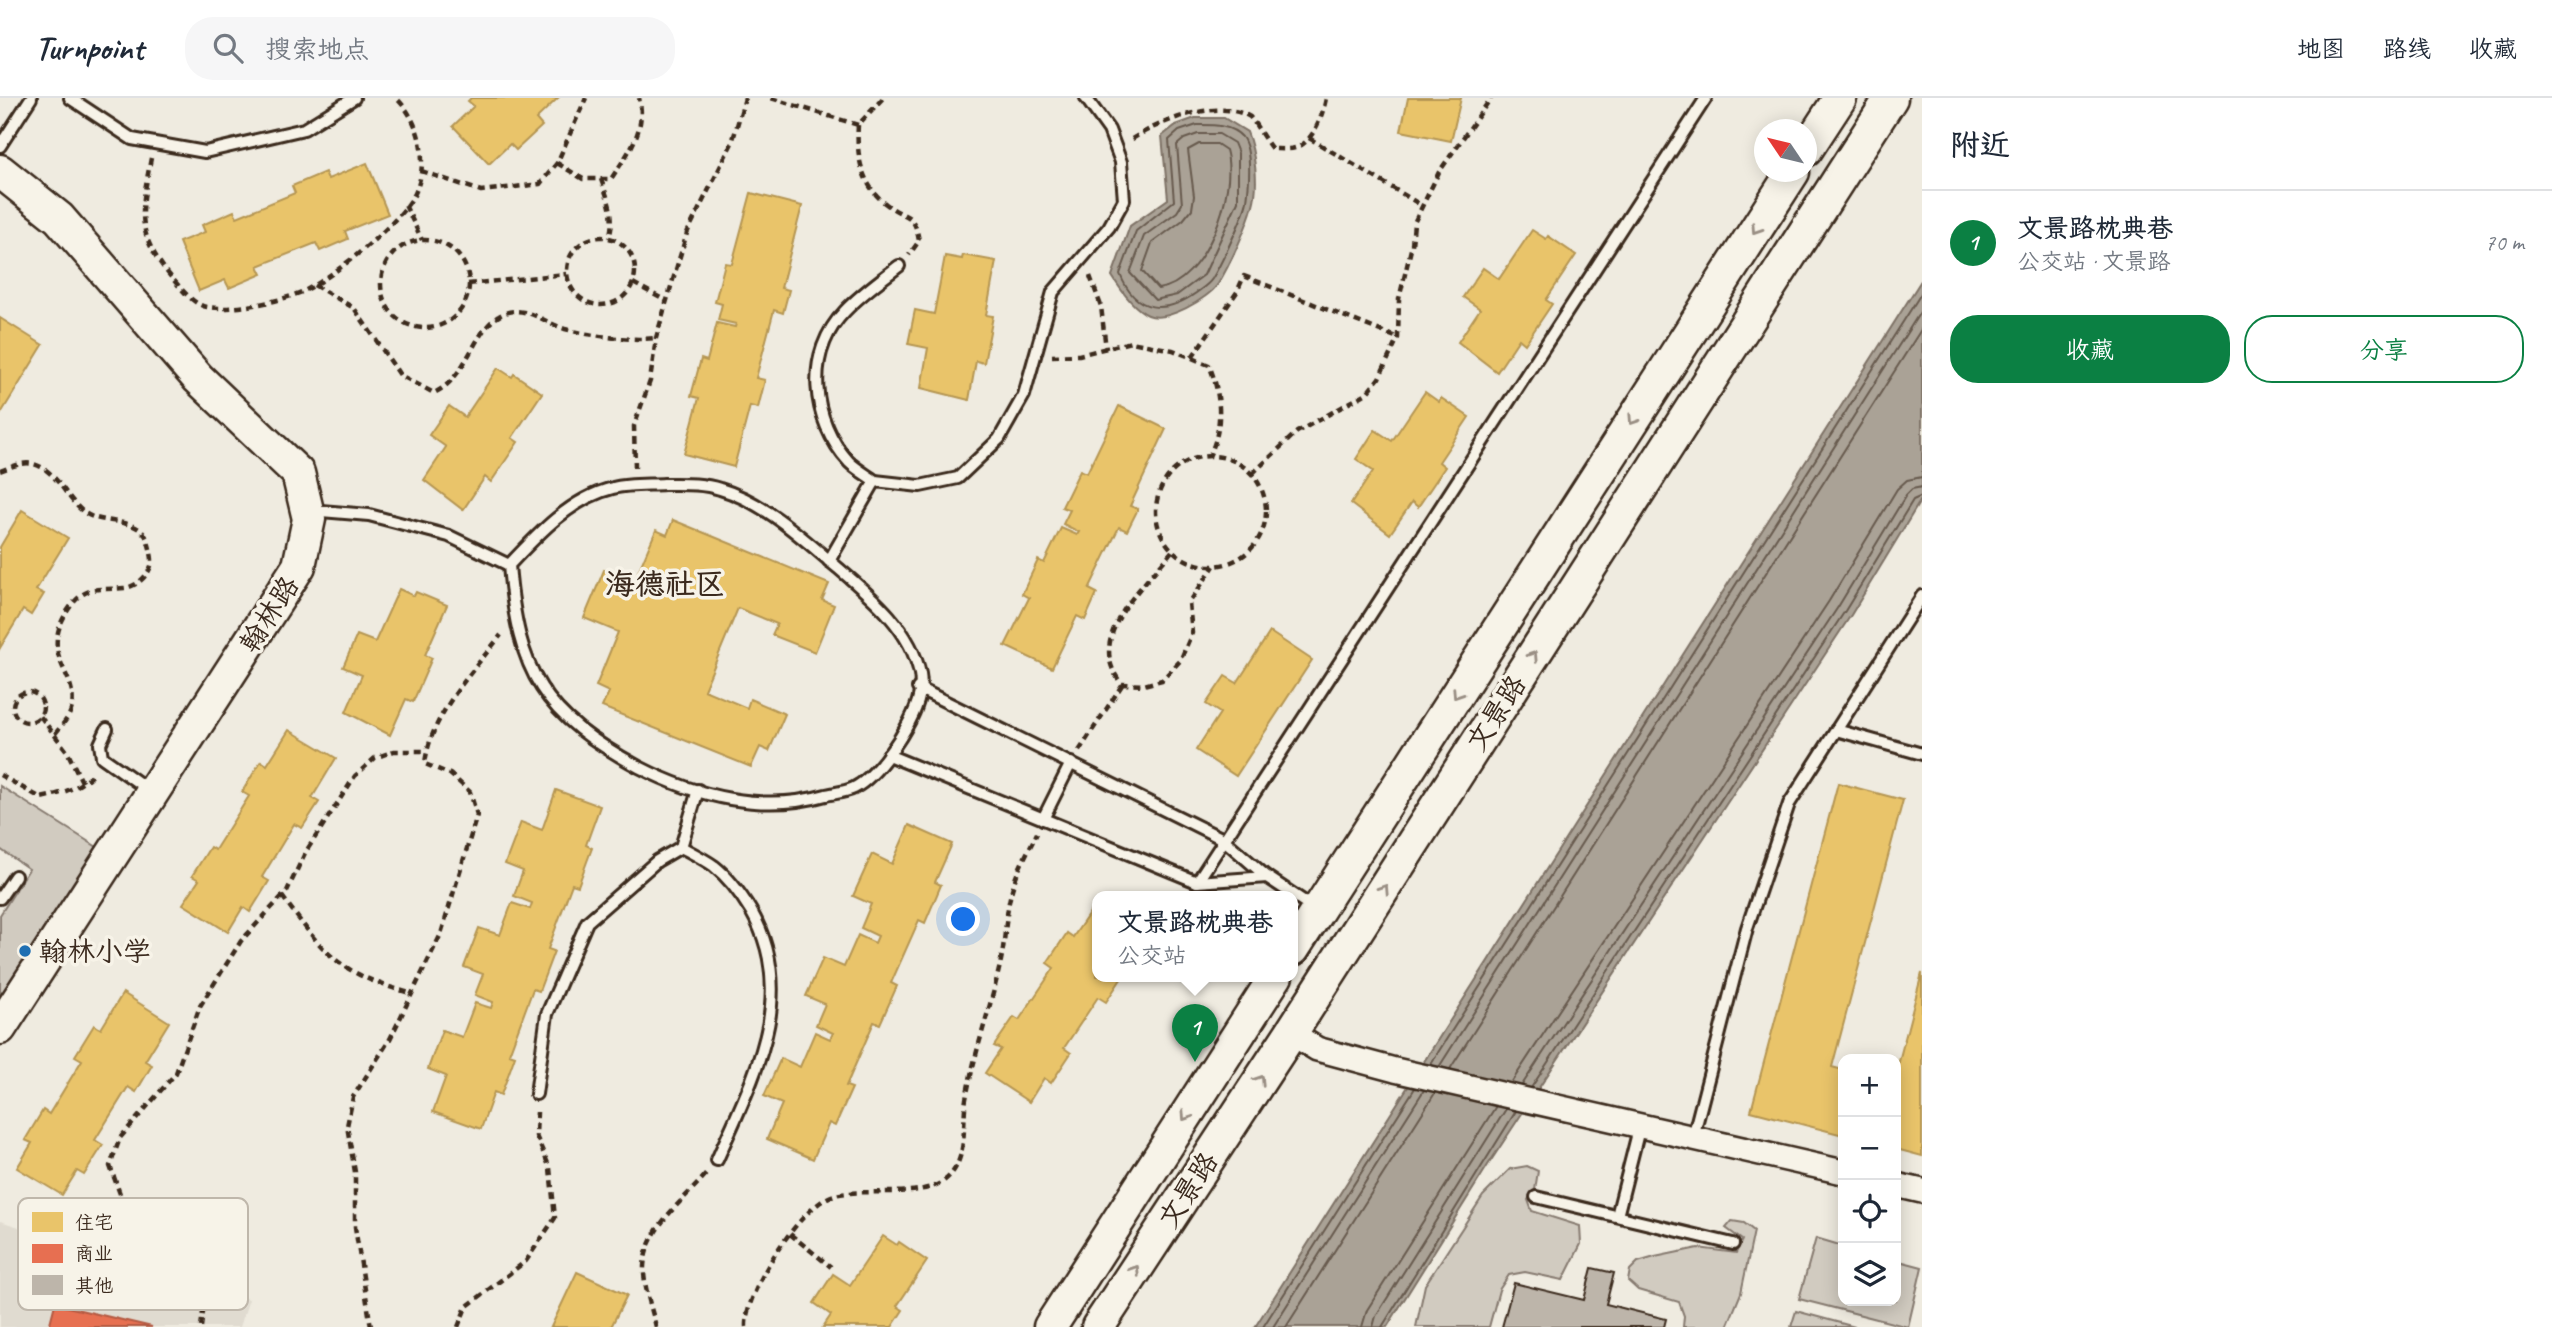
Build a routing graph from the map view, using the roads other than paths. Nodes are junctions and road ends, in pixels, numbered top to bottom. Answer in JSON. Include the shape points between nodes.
{"nodes":[{"id":1,"x":31,"y":98,"type":"edge"},
{"id":2,"x":70,"y":98,"type":"edge"},
{"id":3,"x":354,"y":98,"type":"edge"},
{"id":4,"x":1086,"y":98,"type":"edge"},
{"id":5,"x":1706,"y":98,"type":"edge"},
{"id":6,"x":1840,"y":98,"type":"edge"},
{"id":7,"x":1891,"y":98,"type":"edge"},
{"id":8,"x":1817,"y":134,"type":"edge"},
{"id":9,"x":0,"y":146,"type":"edge"},
{"id":10,"x":0,"y":171,"type":"edge"},
{"id":11,"x":1787,"y":182,"type":"edge"},
{"id":12,"x":899,"y":266,"type":"road end"},
{"id":13,"x":875,"y":481,"type":"junction"},
{"id":14,"x":307,"y":510,"type":"junction"},
{"id":15,"x":829,"y":561,"type":"junction"},
{"id":16,"x":509,"y":565,"type":"junction"},
{"id":17,"x":1922,"y":596,"type":"edge"},
{"id":18,"x":918,"y":688,"type":"junction"},
{"id":19,"x":107,"y":729,"type":"dead end"},
{"id":20,"x":1836,"y":730,"type":"junction"},
{"id":21,"x":1922,"y":754,"type":"edge"},
{"id":22,"x":888,"y":755,"type":"junction"},
{"id":23,"x":1071,"y":763,"type":"junction"},
{"id":24,"x":698,"y":790,"type":"junction"},
{"id":25,"x":153,"y":792,"type":"junction"},
{"id":26,"x":1043,"y":819,"type":"junction"},
{"id":27,"x":1223,"y":839,"type":"junction"},
{"id":28,"x":681,"y":847,"type":"junction"},
{"id":29,"x":15,"y":876,"type":"dead end"},
{"id":30,"x":1267,"y":877,"type":"junction"},
{"id":31,"x":1197,"y":882,"type":"junction"},
{"id":32,"x":1288,"y":891,"type":"edge"},
{"id":33,"x":0,"y":898,"type":"edge"},
{"id":34,"x":1298,"y":898,"type":"edge"},
{"id":35,"x":1317,"y":911,"type":"junction"},
{"id":36,"x":1298,"y":941,"type":"edge"},
{"id":37,"x":1272,"y":982,"type":"edge"},
{"id":38,"x":0,"y":1028,"type":"edge"},
{"id":39,"x":1291,"y":1033,"type":"junction"},
{"id":40,"x":536,"y":1094,"type":"road end"},
{"id":41,"x":1640,"y":1125,"type":"junction"},
{"id":42,"x":1693,"y":1137,"type":"junction"},
{"id":43,"x":717,"y":1160,"type":"road end"},
{"id":44,"x":1838,"y":1171,"type":"edge"},
{"id":45,"x":1901,"y":1186,"type":"edge"},
{"id":46,"x":1922,"y":1191,"type":"edge"},
{"id":47,"x":1536,"y":1197,"type":"dead end"},
{"id":48,"x":1617,"y":1216,"type":"junction"},
{"id":49,"x":1733,"y":1244,"type":"dead end"},
{"id":50,"x":1050,"y":1327,"type":"edge"},
{"id":51,"x":1098,"y":1327,"type":"edge"}],
"edges":[{"from":1,"to":9,"type":"lane"},
{"from":2,"to":3,"type":"lane","via":[[132,139],[205,152],[304,129]]},
{"from":4,"to":13,"type":"lane","via":[[1109,130],[1121,162],[1124,200],[1110,227],[1053,292],[1024,395],[999,439],[958,478],[920,486]]},
{"from":5,"to":27,"type":"lane"},
{"from":6,"to":8,"type":"main road"},
{"from":39,"to":7,"type":"main road","name":"文景路","one_way":true},
{"from":10,"to":14,"type":"main road","name":"翰林路","via":[[59,218],[198,378],[298,473]]},
{"from":11,"to":35,"type":"main road","name":"文景路","one_way":true},
{"from":12,"to":13,"type":"lane","via":[[843,312],[822,347],[815,383],[824,422],[849,462]]},
{"from":13,"to":15,"type":"lane"},
{"from":14,"to":16,"type":"lane","via":[[369,515],[449,536]]},
{"from":14,"to":25,"type":"main road","name":"翰林路","via":[[299,566]]},
{"from":15,"to":16,"type":"lane","via":[[775,517],[721,489],[687,483],[612,488],[569,509]]},
{"from":15,"to":18,"type":"lane","via":[[900,628],[920,675]]},
{"from":16,"to":24,"type":"lane","via":[[522,650],[550,704],[597,744],[652,773]]},
{"from":17,"to":20,"type":"lane"},
{"from":18,"to":22,"type":"lane","via":[[915,715]]},
{"from":18,"to":23,"type":"lane"},
{"from":19,"to":25,"type":"lane","via":[[100,744],[102,757]]},
{"from":20,"to":21,"type":"lane"},
{"from":20,"to":42,"type":"lane","via":[[1788,804],[1776,838],[1747,928]]},
{"from":22,"to":24,"type":"lane","via":[[854,788],[806,801],[755,804]]},
{"from":22,"to":26,"type":"lane"},
{"from":23,"to":26,"type":"lane"},
{"from":23,"to":27,"type":"lane"},
{"from":24,"to":28,"type":"lane"},
{"from":25,"to":38,"type":"main road","name":"翰林路"},
{"from":26,"to":31,"type":"lane"},
{"from":27,"to":30,"type":"lane"},
{"from":27,"to":31,"type":"lane"},
{"from":28,"to":40,"type":"lane","via":[[657,861],[587,922],[547,1014]]},
{"from":28,"to":43,"type":"lane","via":[[715,867],[744,900],[766,937],[773,976],[767,1038]]},
{"from":29,"to":33,"type":"lane"},
{"from":30,"to":31,"type":"lane"},
{"from":30,"to":32,"type":"lane"},
{"from":34,"to":35,"type":"lane"},
{"from":35,"to":36,"type":"main road","name":"文景路"},
{"from":37,"to":50,"type":"main road","name":"文景路","one_way":true},
{"from":39,"to":41,"type":"street","via":[[1317,1049],[1395,1070]]},
{"from":51,"to":39,"type":"main road","name":"文景路","one_way":true},
{"from":41,"to":42,"type":"street"},
{"from":41,"to":48,"type":"lane"},
{"from":42,"to":44,"type":"street"},
{"from":45,"to":46,"type":"street"},
{"from":47,"to":48,"type":"lane"},
{"from":48,"to":49,"type":"lane"}]}
